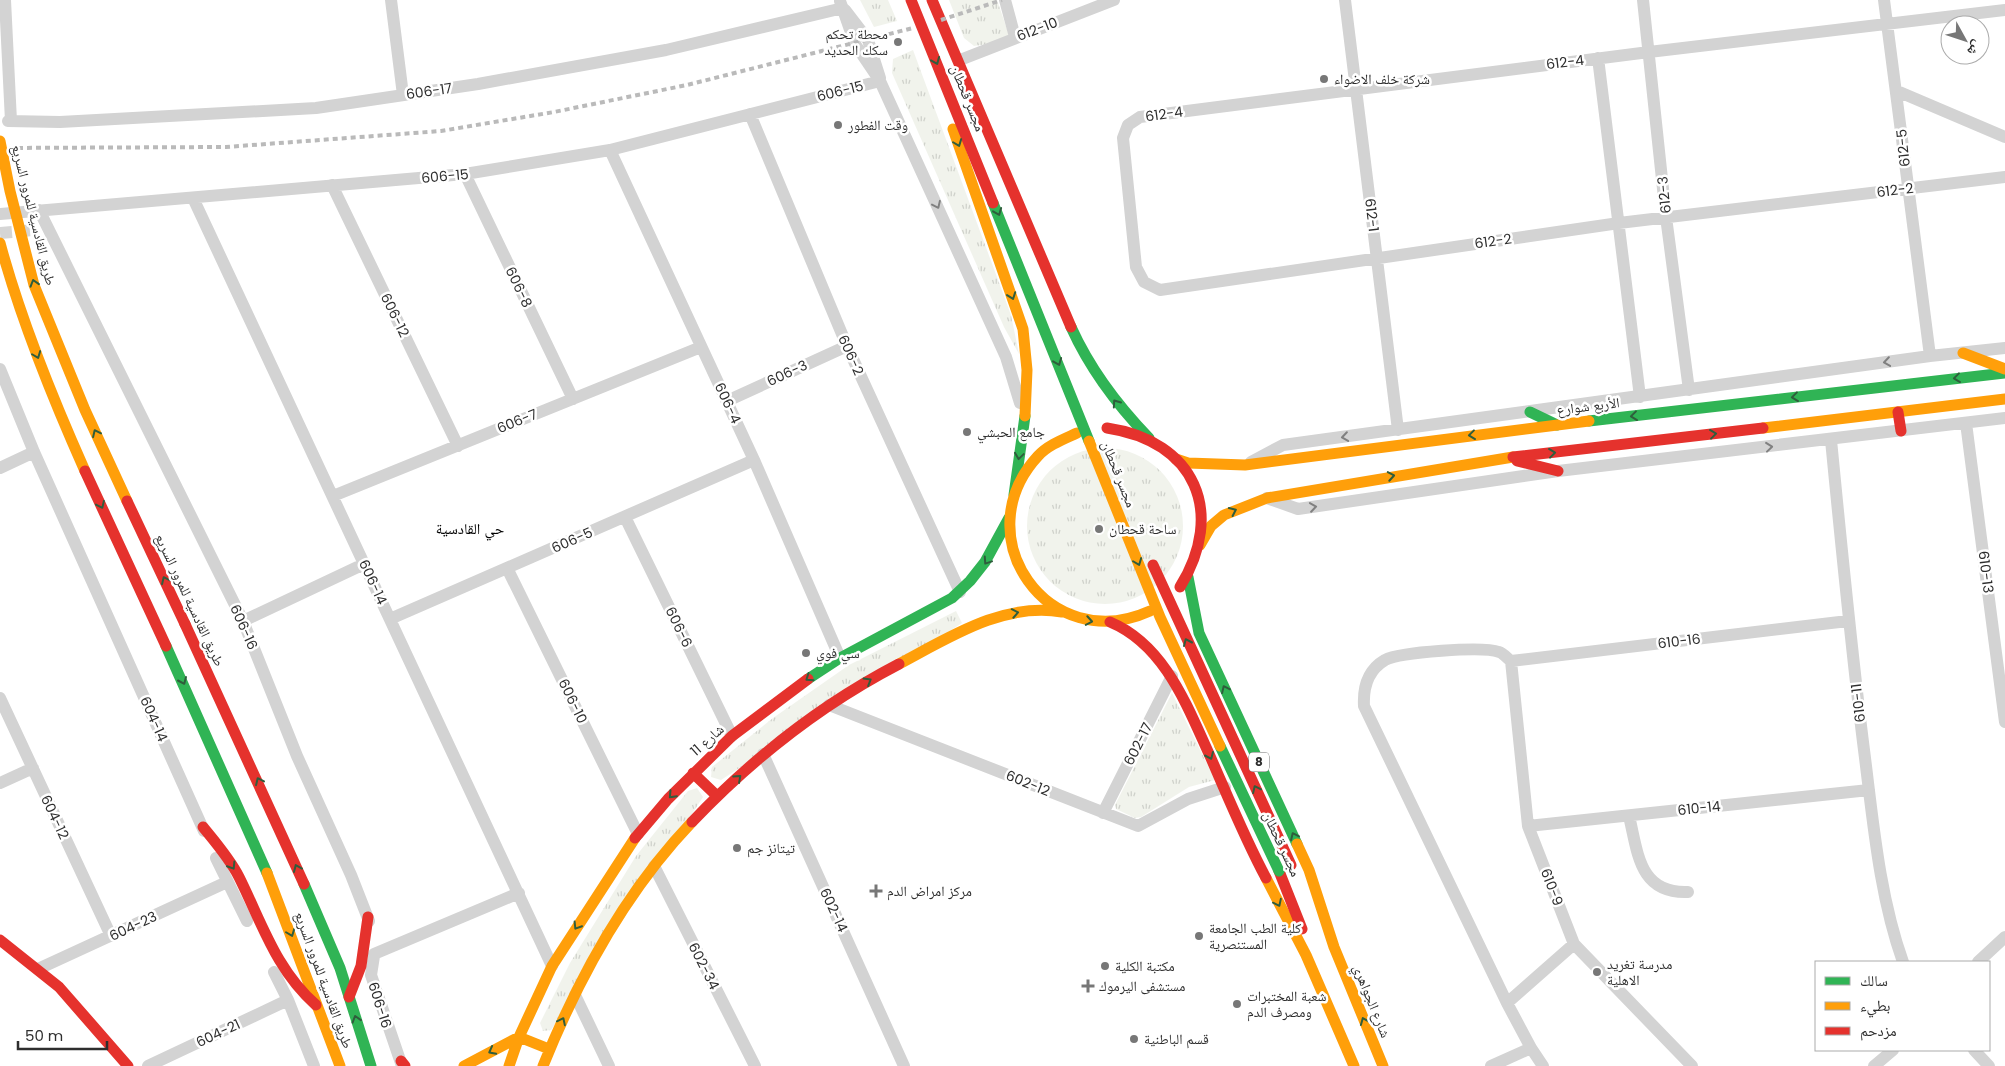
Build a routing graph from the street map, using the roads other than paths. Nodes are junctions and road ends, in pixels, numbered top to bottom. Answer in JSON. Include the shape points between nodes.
{"nodes":[{"id":1,"x":5,"y":0,"type":"edge"},
{"id":2,"x":391,"y":0,"type":"edge"},
{"id":3,"x":901,"y":0,"type":"edge"},
{"id":4,"x":911,"y":0,"type":"edge"},
{"id":5,"x":922,"y":0,"type":"edge"},
{"id":6,"x":932,"y":0,"type":"edge"},
{"id":7,"x":1005,"y":0,"type":"edge"},
{"id":8,"x":1114,"y":0,"type":"edge"},
{"id":9,"x":1345,"y":0,"type":"edge"},
{"id":10,"x":1643,"y":0,"type":"edge"},
{"id":11,"x":1884,"y":0,"type":"edge"},
{"id":12,"x":841,"y":4,"type":"edge"},
{"id":13,"x":2005,"y":10,"type":"edge"},
{"id":14,"x":1888,"y":25,"type":"junction"},
{"id":15,"x":1015,"y":37,"type":"junction"},
{"id":16,"x":1649,"y":52,"type":"junction"},
{"id":17,"x":1598,"y":58,"type":"junction"},
{"id":18,"x":960,"y":60,"type":"junction"},
{"id":19,"x":880,"y":80,"type":"junction"},
{"id":20,"x":1356,"y":89,"type":"junction"},
{"id":21,"x":1897,"y":91,"type":"junction"},
{"id":22,"x":403,"y":95,"type":"junction"},
{"id":23,"x":750,"y":114,"type":"junction"},
{"id":24,"x":1128,"y":125,"type":"joint"},
{"id":25,"x":2005,"y":137,"type":"edge"},
{"id":26,"x":0,"y":141,"type":"edge"},
{"id":27,"x":610,"y":150,"type":"junction"},
{"id":28,"x":465,"y":174,"type":"junction"},
{"id":29,"x":2005,"y":177,"type":"edge"},
{"id":30,"x":332,"y":185,"type":"junction"},
{"id":31,"x":1908,"y":188,"type":"junction"},
{"id":32,"x":193,"y":198,"type":"junction"},
{"id":33,"x":57,"y":209,"type":"junction"},
{"id":34,"x":39,"y":210,"type":"junction"},
{"id":35,"x":0,"y":214,"type":"edge"},
{"id":36,"x":1666,"y":217,"type":"junction"},
{"id":37,"x":1619,"y":223,"type":"junction"},
{"id":38,"x":39,"y":227,"type":"junction"},
{"id":39,"x":0,"y":243,"type":"edge"},
{"id":40,"x":1378,"y":258,"type":"junction"},
{"id":41,"x":1059,"y":328,"type":"dead end"},
{"id":42,"x":847,"y":346,"type":"junction"},
{"id":43,"x":702,"y":347,"type":"junction"},
{"id":44,"x":2005,"y":348,"type":"edge"},
{"id":45,"x":1963,"y":353,"type":"junction"},
{"id":46,"x":1930,"y":356,"type":"junction"},
{"id":47,"x":0,"y":369,"type":"edge"},
{"id":48,"x":2005,"y":371,"type":"edge"},
{"id":49,"x":1689,"y":390,"type":"junction"},
{"id":50,"x":1640,"y":397,"type":"junction"},
{"id":51,"x":573,"y":399,"type":"junction"},
{"id":52,"x":2005,"y":399,"type":"edge"},
{"id":53,"x":727,"y":401,"type":"junction"},
{"id":54,"x":1530,"y":412,"type":"junction"},
{"id":55,"x":1898,"y":412,"type":"junction"},
{"id":56,"x":2005,"y":418,"type":"edge"},
{"id":57,"x":1966,"y":423,"type":"junction"},
{"id":58,"x":1556,"y":424,"type":"junction"},
{"id":59,"x":1023,"y":428,"type":"junction"},
{"id":60,"x":1102,"y":430,"type":"dead end"},
{"id":61,"x":1398,"y":430,"type":"junction"},
{"id":62,"x":1901,"y":431,"type":"junction"},
{"id":63,"x":1078,"y":433,"type":"dead end"},
{"id":64,"x":1148,"y":438,"type":"junction"},
{"id":65,"x":1831,"y":440,"type":"junction"},
{"id":66,"x":458,"y":446,"type":"junction"},
{"id":67,"x":34,"y":452,"type":"junction"},
{"id":68,"x":1508,"y":458,"type":"junction"},
{"id":69,"x":1176,"y":459,"type":"junction"},
{"id":70,"x":754,"y":460,"type":"junction"},
{"id":71,"x":1245,"y":465,"type":"junction"},
{"id":72,"x":0,"y":468,"type":"edge"},
{"id":73,"x":1558,"y":471,"type":"junction"},
{"id":74,"x":1014,"y":495,"type":"junction"},
{"id":75,"x":333,"y":496,"type":"junction"},
{"id":76,"x":1267,"y":498,"type":"junction"},
{"id":77,"x":625,"y":517,"type":"junction"},
{"id":78,"x":1009,"y":518,"type":"junction"},
{"id":79,"x":1200,"y":545,"type":"junction"},
{"id":80,"x":1150,"y":558,"type":"dead end"},
{"id":81,"x":364,"y":564,"type":"junction"},
{"id":82,"x":507,"y":568,"type":"junction"},
{"id":83,"x":1188,"y":577,"type":"junction"},
{"id":84,"x":960,"y":592,"type":"junction"},
{"id":85,"x":1174,"y":594,"type":"dead end"},
{"id":86,"x":1150,"y":611,"type":"dead end"},
{"id":87,"x":1062,"y":612,"type":"junction"},
{"id":88,"x":390,"y":619,"type":"junction"},
{"id":89,"x":1848,"y":620,"type":"junction"},
{"id":90,"x":243,"y":621,"type":"junction"},
{"id":91,"x":1110,"y":622,"type":"junction"},
{"id":92,"x":840,"y":658,"type":"junction"},
{"id":93,"x":1511,"y":661,"type":"junction"},
{"id":94,"x":1172,"y":676,"type":"junction"},
{"id":95,"x":0,"y":698,"type":"edge"},
{"id":96,"x":829,"y":705,"type":"junction"},
{"id":97,"x":2005,"y":722,"type":"edge"},
{"id":98,"x":732,"y":736,"type":"junction"},
{"id":99,"x":763,"y":754,"type":"junction"},
{"id":100,"x":32,"y":768,"type":"junction"},
{"id":101,"x":693,"y":773,"type":"junction"},
{"id":102,"x":0,"y":783,"type":"edge"},
{"id":103,"x":1225,"y":787,"type":"junction"},
{"id":104,"x":1869,"y":790,"type":"junction"},
{"id":105,"x":717,"y":796,"type":"junction"},
{"id":106,"x":1103,"y":813,"type":"junction"},
{"id":107,"x":1629,"y":816,"type":"junction"},
{"id":108,"x":1528,"y":826,"type":"junction"},
{"id":109,"x":203,"y":828,"type":"junction"},
{"id":110,"x":638,"y":834,"type":"junction"},
{"id":111,"x":654,"y":866,"type":"junction"},
{"id":112,"x":1293,"y":869,"type":"dead end"},
{"id":113,"x":227,"y":882,"type":"junction"},
{"id":114,"x":1303,"y":891,"type":"dead end"},
{"id":115,"x":1688,"y":892,"type":"dead end"},
{"id":116,"x":519,"y":893,"type":"junction"},
{"id":117,"x":368,"y":917,"type":"junction"},
{"id":118,"x":112,"y":936,"type":"junction"},
{"id":119,"x":2005,"y":937,"type":"edge"},
{"id":120,"x":0,"y":940,"type":"edge"},
{"id":121,"x":1574,"y":944,"type":"junction"},
{"id":122,"x":1334,"y":947,"type":"junction"},
{"id":123,"x":374,"y":954,"type":"junction"},
{"id":124,"x":1306,"y":955,"type":"junction"},
{"id":125,"x":1903,"y":961,"type":"edge"},
{"id":126,"x":1979,"y":961,"type":"edge"},
{"id":127,"x":552,"y":966,"type":"junction"},
{"id":128,"x":38,"y":969,"type":"junction"},
{"id":129,"x":575,"y":995,"type":"junction"},
{"id":130,"x":349,"y":996,"type":"junction"},
{"id":131,"x":288,"y":1000,"type":"junction"},
{"id":132,"x":1507,"y":1004,"type":"junction"},
{"id":133,"x":320,"y":1008,"type":"junction"},
{"id":134,"x":519,"y":1037,"type":"junction"},
{"id":135,"x":1531,"y":1048,"type":"junction"},
{"id":136,"x":549,"y":1049,"type":"junction"},
{"id":137,"x":1892,"y":1051,"type":"edge"},
{"id":138,"x":1975,"y":1051,"type":"edge"},
{"id":139,"x":1513,"y":1062,"type":"edge"},
{"id":140,"x":403,"y":1064,"type":"edge"},
{"id":141,"x":128,"y":1066,"type":"edge"},
{"id":142,"x":148,"y":1066,"type":"edge"},
{"id":143,"x":314,"y":1066,"type":"edge"},
{"id":144,"x":340,"y":1066,"type":"edge"},
{"id":145,"x":371,"y":1066,"type":"edge"},
{"id":146,"x":464,"y":1066,"type":"edge"},
{"id":147,"x":510,"y":1066,"type":"edge"},
{"id":148,"x":543,"y":1066,"type":"edge"},
{"id":149,"x":609,"y":1066,"type":"edge"},
{"id":150,"x":754,"y":1066,"type":"edge"},
{"id":151,"x":904,"y":1066,"type":"edge"},
{"id":152,"x":1354,"y":1066,"type":"edge"},
{"id":153,"x":1383,"y":1066,"type":"edge"},
{"id":154,"x":1491,"y":1066,"type":"edge"},
{"id":155,"x":1543,"y":1066,"type":"edge"},
{"id":156,"x":1692,"y":1066,"type":"edge"},
{"id":157,"x":1874,"y":1066,"type":"edge"},
{"id":158,"x":1989,"y":1066,"type":"edge"}],
"edges":[{"from":1,"to":22,"type":"street","name":"606-17","via":[[9,121],[60,122],[316,108]]},
{"from":2,"to":22,"type":"street"},
{"from":3,"to":59,"type":"main road","one_way":true,"via":[[960,147],[1023,329],[1028,355]]},
{"from":4,"to":124,"type":"main road","name":"مجسر قحطان","one_way":true,"bridge":true,"via":[[1154,601],[1297,913]]},
{"from":5,"to":41,"type":"main road","name":"مجسر قحطان"},
{"from":6,"to":18,"type":"main road"},
{"from":7,"to":15,"type":"street"},
{"from":8,"to":15,"type":"street","name":"612-10"},
{"from":9,"to":20,"type":"street","name":"612-1"},
{"from":10,"to":16,"type":"street","name":"612-3"},
{"from":11,"to":14,"type":"street","name":"612-5"},
{"from":12,"to":19,"type":"street","via":[[868,40]]},
{"from":12,"to":22,"type":"street","name":"606-17","via":[[666,50]]},
{"from":13,"to":14,"type":"street","name":"612-4"},
{"from":14,"to":16,"type":"street","name":"612-4"},
{"from":14,"to":21,"type":"street","name":"612-5"},
{"from":15,"to":18,"type":"street","name":"612-10"},
{"from":16,"to":17,"type":"street","name":"612-4"},
{"from":16,"to":36,"type":"street","name":"612-3"},
{"from":17,"to":20,"type":"street","name":"612-4"},
{"from":17,"to":37,"type":"street"},
{"from":64,"to":18,"type":"main road","one_way":true,"via":[[1122,412],[1093,371],[1061,308]]},
{"from":19,"to":23,"type":"street","name":"606-15"},
{"from":19,"to":59,"type":"street","one_way":true,"via":[[1012,370]]},
{"from":20,"to":24,"type":"street","name":"612-4","via":[[1140,117]]},
{"from":20,"to":40,"type":"street","name":"612-1"},
{"from":21,"to":25,"type":"street"},
{"from":21,"to":31,"type":"street","name":"612-5"},
{"from":23,"to":27,"type":"street","name":"606-15"},
{"from":23,"to":42,"type":"street","name":"606-2"},
{"from":24,"to":40,"type":"street","name":"612-2","via":[[1123,138],[1136,267],[1144,282],[1160,290]]},
{"from":130,"to":26,"type":"main road","name":"طريق القادسية للمرور السريع","one_way":true,"bridge":true,"via":[[279,826],[85,410],[34,284]]},
{"from":27,"to":28,"type":"street","name":"606-15"},
{"from":27,"to":43,"type":"street","name":"606-4"},
{"from":28,"to":30,"type":"street","name":"606-15"},
{"from":28,"to":51,"type":"street","name":"606-8"},
{"from":29,"to":31,"type":"street","name":"612-2"},
{"from":30,"to":32,"type":"street","name":"606-15"},
{"from":30,"to":66,"type":"street","name":"606-12"},
{"from":31,"to":36,"type":"street","name":"612-2"},
{"from":31,"to":46,"type":"street","name":"612-5"},
{"from":32,"to":33,"type":"street","name":"606-15"},
{"from":32,"to":75,"type":"street","name":"606-14"},
{"from":33,"to":34,"type":"street","name":"606-15"},
{"from":33,"to":38,"type":"street"},
{"from":34,"to":35,"type":"street","name":"606-15"},
{"from":34,"to":38,"type":"street","name":"606-16"},
{"from":36,"to":37,"type":"street","name":"612-2"},
{"from":36,"to":49,"type":"street","name":"612-3"},
{"from":37,"to":40,"type":"street","name":"612-2"},
{"from":37,"to":50,"type":"street"},
{"from":38,"to":90,"type":"street","name":"606-16"},
{"from":39,"to":133,"type":"main road","name":"طريق القادسية للمرور السريع","one_way":true,"via":[[14,292],[62,422],[254,839]]},
{"from":40,"to":61,"type":"street","name":"612-1"},
{"from":42,"to":53,"type":"street","name":"606-3"},
{"from":42,"to":84,"type":"street","name":"606-2"},
{"from":43,"to":51,"type":"street","name":"606-7"},
{"from":43,"to":53,"type":"street","name":"606-4"},
{"from":44,"to":45,"type":"street"},
{"from":45,"to":46,"type":"street"},
{"from":45,"to":48,"type":"main road"},
{"from":46,"to":49,"type":"street","one_way":true},
{"from":47,"to":67,"type":"street","name":"604-14"},
{"from":48,"to":58,"type":"main road","name":"الأربع شوارع","one_way":true},
{"from":49,"to":50,"type":"street"},
{"from":50,"to":54,"type":"street"},
{"from":51,"to":66,"type":"street","name":"606-7"},
{"from":52,"to":55,"type":"main road"},
{"from":53,"to":70,"type":"street","name":"606-4"},
{"from":54,"to":58,"type":"main road"},
{"from":54,"to":61,"type":"street"},
{"from":55,"to":62,"type":"main road"},
{"from":68,"to":55,"type":"main road","one_way":true},
{"from":56,"to":57,"type":"street"},
{"from":57,"to":62,"type":"street"},
{"from":57,"to":97,"type":"street","name":"610-13"},
{"from":58,"to":71,"type":"main road","name":"الأربع شوارع","one_way":true},
{"from":59,"to":74,"type":"main road","one_way":true},
{"from":60,"to":64,"type":"main road","via":[[1128,431]]},
{"from":61,"to":71,"type":"street","one_way":true,"via":[[1283,445]]},
{"from":62,"to":65,"type":"street"},
{"from":63,"to":74,"type":"main road","via":[[1056,442],[1038,456],[1023,474]]},
{"from":64,"to":69,"type":"main road"},
{"from":73,"to":65,"type":"street","one_way":true},
{"from":65,"to":89,"type":"street","name":"610-11"},
{"from":66,"to":75,"type":"street","name":"606-7"},
{"from":67,"to":72,"type":"street"},
{"from":67,"to":109,"type":"street","name":"604-14"},
{"from":68,"to":73,"type":"main road"},
{"from":76,"to":68,"type":"main road","one_way":true},
{"from":69,"to":71,"type":"main road","name":"الأربع شوارع","via":[[1188,463]]},
{"from":69,"to":79,"type":"main road","via":[[1196,490],[1202,518]]},
{"from":70,"to":77,"type":"street","name":"606-5"},
{"from":70,"to":92,"type":"street","name":"606-4"},
{"from":76,"to":73,"type":"street","one_way":true,"via":[[1298,509]]},
{"from":74,"to":78,"type":"main road"},
{"from":75,"to":81,"type":"street","name":"606-14"},
{"from":79,"to":76,"type":"main road","one_way":true,"via":[[1211,526],[1224,515]]},
{"from":77,"to":82,"type":"street","name":"606-5"},
{"from":77,"to":98,"type":"street","name":"606-6"},
{"from":78,"to":84,"type":"main road","name":"شارع 11","one_way":true,"via":[[992,554]]},
{"from":78,"to":87,"type":"main road","via":[[1011,546],[1021,573],[1038,596]]},
{"from":79,"to":83,"type":"main road"},
{"from":112,"to":80,"type":"main road","name":"مجسر قحطان","one_way":true,"bridge":true},
{"from":81,"to":88,"type":"street","name":"606-14"},
{"from":81,"to":90,"type":"street"},
{"from":82,"to":88,"type":"street","name":"606-5"},
{"from":82,"to":110,"type":"street","name":"606-10"},
{"from":83,"to":85,"type":"main road"},
{"from":122,"to":83,"type":"main road","number":"8","one_way":true,"via":[[1309,870],[1199,633]]},
{"from":84,"to":92,"type":"main road","name":"شارع 11"},
{"from":86,"to":91,"type":"main road","via":[[1131,619]]},
{"from":87,"to":91,"type":"main road","one_way":true,"via":[[1085,620]]},
{"from":96,"to":87,"type":"main road","one_way":true,"via":[[894,665],[991,619],[1016,612]]},
{"from":88,"to":116,"type":"street","name":"606-14"},
{"from":89,"to":93,"type":"street","name":"610-16"},
{"from":89,"to":104,"type":"street","name":"610-11"},
{"from":90,"to":117,"type":"street","name":"606-16","via":[[297,756]]},
{"from":91,"to":94,"type":"main road","via":[[1141,641]]},
{"from":92,"to":98,"type":"main road","name":"شارع 11","one_way":true},
{"from":93,"to":108,"type":"street","name":"610-9"},
{"from":93,"to":132,"type":"street","via":[[1500,652],[1485,649],[1398,655],[1384,661],[1370,676],[1364,694],[1369,720]]},
{"from":94,"to":103,"type":"main road","one_way":true},
{"from":94,"to":106,"type":"street","name":"602-17"},
{"from":95,"to":100,"type":"street","name":"604-12"},
{"from":96,"to":99,"type":"main road"},
{"from":96,"to":106,"type":"street","name":"602-12"},
{"from":98,"to":101,"type":"main road","name":"شارع 11"},
{"from":105,"to":99,"type":"main road","one_way":true},
{"from":99,"to":151,"type":"street","name":"602-14"},
{"from":100,"to":102,"type":"street"},
{"from":100,"to":118,"type":"street","name":"604-12"},
{"from":101,"to":105,"type":"main road"},
{"from":101,"to":110,"type":"main road","name":"شارع 11","one_way":true},
{"from":103,"to":106,"type":"street","name":"602-12","via":[[1188,799],[1141,826]]},
{"from":103,"to":124,"type":"main road","one_way":true,"via":[[1261,869]]},
{"from":104,"to":107,"type":"street","name":"610-14"},
{"from":104,"to":125,"type":"street","name":"610-11","via":[[1886,897]]},
{"from":105,"to":111,"type":"main road"},
{"from":107,"to":108,"type":"street","name":"610-14"},
{"from":107,"to":115,"type":"street","via":[[1641,867],[1659,887],[1671,893]]},
{"from":108,"to":121,"type":"street","name":"610-9"},
{"from":109,"to":113,"type":"street","name":"604-14"},
{"from":109,"to":133,"type":"main road","one_way":true,"via":[[235,870],[283,970],[299,991]]},
{"from":110,"to":127,"type":"main road","name":"شارع 11","one_way":true},
{"from":111,"to":129,"type":"main road","via":[[613,928]]},
{"from":111,"to":150,"type":"street","name":"602-34"},
{"from":113,"to":118,"type":"street","name":"604-23"},
{"from":113,"to":131,"type":"street","name":"604-14"},
{"from":114,"to":122,"type":"main road","name":"مجسر قحطان"},
{"from":116,"to":123,"type":"street"},
{"from":116,"to":127,"type":"street","name":"606-14"},
{"from":117,"to":123,"type":"street","name":"606-16"},
{"from":117,"to":130,"type":"main road","via":[[361,966]]},
{"from":118,"to":128,"type":"street","name":"604-23"},
{"from":119,"to":126,"type":"street"},
{"from":120,"to":128,"type":"main road"},
{"from":121,"to":132,"type":"street"},
{"from":121,"to":156,"type":"street","name":"610-9"},
{"from":153,"to":122,"type":"main road","name":"شارع الجواهري","number":"8","one_way":true},
{"from":123,"to":140,"type":"street","name":"606-16","via":[[371,975]]},
{"from":124,"to":152,"type":"main road"},
{"from":127,"to":134,"type":"main road","name":"شارع 11"},
{"from":128,"to":141,"type":"main road","via":[[59,987]]},
{"from":136,"to":129,"type":"main road","one_way":true},
{"from":129,"to":149,"type":"street"},
{"from":145,"to":130,"type":"main road","name":"طريق القادسية للمرور السريع","one_way":true},
{"from":131,"to":142,"type":"street","name":"604-21"},
{"from":131,"to":143,"type":"street","name":"604-14"},
{"from":132,"to":135,"type":"street"},
{"from":133,"to":144,"type":"main road","name":"طريق القادسية للمرور السريع"},
{"from":134,"to":136,"type":"main road"},
{"from":134,"to":146,"type":"main road","one_way":true},
{"from":134,"to":147,"type":"main road","name":"شارع 11"},
{"from":135,"to":139,"type":"street"},
{"from":135,"to":155,"type":"street"},
{"from":136,"to":148,"type":"main road"},
{"from":137,"to":157,"type":"street"},
{"from":138,"to":158,"type":"street"},
{"from":139,"to":154,"type":"street"}]}
